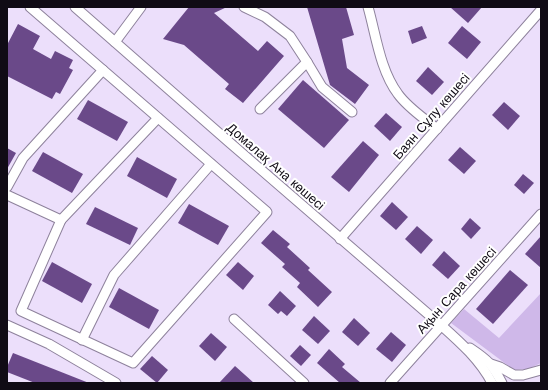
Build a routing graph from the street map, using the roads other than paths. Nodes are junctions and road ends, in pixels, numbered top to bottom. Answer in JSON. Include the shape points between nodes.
{"nodes":[{"id":1,"x":30,"y":7,"type":"edge"},
{"id":2,"x":75,"y":7,"type":"edge"},
{"id":3,"x":142,"y":7,"type":"edge"},
{"id":4,"x":244,"y":7,"type":"edge"},
{"id":5,"x":368,"y":7,"type":"edge"},
{"id":6,"x":541,"y":10,"type":"edge"},
{"id":7,"x":115,"y":42,"type":"junction"},
{"id":8,"x":307,"y":62,"type":"junction"},
{"id":9,"x":103,"y":70,"type":"junction"},
{"id":10,"x":260,"y":109,"type":"dead end"},
{"id":11,"x":352,"y":112,"type":"dead end"},
{"id":12,"x":158,"y":118,"type":"junction"},
{"id":13,"x":437,"y":129,"type":"junction"},
{"id":14,"x":211,"y":164,"type":"junction"},
{"id":15,"x":7,"y":187,"type":"edge"},
{"id":16,"x":7,"y":195,"type":"edge"},
{"id":17,"x":541,"y":214,"type":"edge"},
{"id":18,"x":61,"y":220,"type":"junction"},
{"id":19,"x":340,"y":239,"type":"junction"},
{"id":20,"x":234,"y":319,"type":"dead end"},
{"id":21,"x":7,"y":326,"type":"edge"},
{"id":22,"x":442,"y":326,"type":"junction"},
{"id":23,"x":82,"y":340,"type":"junction"},
{"id":24,"x":460,"y":342,"type":"junction"},
{"id":25,"x":491,"y":364,"type":"junction"},
{"id":26,"x":541,"y":370,"type":"edge"},
{"id":27,"x":116,"y":383,"type":"edge"},
{"id":28,"x":304,"y":383,"type":"edge"},
{"id":29,"x":390,"y":383,"type":"edge"},
{"id":30,"x":492,"y":383,"type":"edge"},
{"id":31,"x":502,"y":383,"type":"edge"}],
"edges":[{"from":1,"to":9,"type":"street"},
{"from":2,"to":7,"type":"street","name":"Домалақ Ана көшесі"},
{"from":3,"to":7,"type":"street"},
{"from":4,"to":8,"type":"street","via":[[265,17],[290,36]]},
{"from":5,"to":13,"type":"street","via":[[380,54],[394,88],[414,111]]},
{"from":6,"to":13,"type":"street","name":"Баян Сұлу көшесі"},
{"from":7,"to":19,"type":"street","name":"Домалақ Ана көшесі"},
{"from":8,"to":10,"type":"street"},
{"from":8,"to":11,"type":"street","via":[[322,87]]},
{"from":9,"to":12,"type":"street"},
{"from":9,"to":15,"type":"street","via":[[23,158]]},
{"from":12,"to":14,"type":"street"},
{"from":12,"to":18,"type":"street"},
{"from":13,"to":19,"type":"street","name":"Баян Сұлу көшесі"},
{"from":14,"to":23,"type":"street","via":[[114,275]]},
{"from":14,"to":23,"type":"street","via":[[267,212],[133,363]]},
{"from":16,"to":18,"type":"street"},
{"from":17,"to":22,"type":"street","name":"Ақын Сара көшесі"},
{"from":18,"to":23,"type":"street","via":[[20,311]]},
{"from":19,"to":22,"type":"street","name":"Домалақ Ана көшесі"},
{"from":20,"to":28,"type":"street"},
{"from":21,"to":27,"type":"street","via":[[49,344]]},
{"from":22,"to":24,"type":"street","name":"Домалақ Ана көшесі"},
{"from":22,"to":29,"type":"street","name":"Ақын Сара көшесі"},
{"from":24,"to":25,"type":"street","name":"Домалақ Ана көшесі"},
{"from":24,"to":30,"type":"street","name":"Домалақ Ана көшесі"},
{"from":25,"to":26,"type":"street","via":[[514,375]]},
{"from":25,"to":31,"type":"street","name":"Домалақ Ана көшесі"}]}
